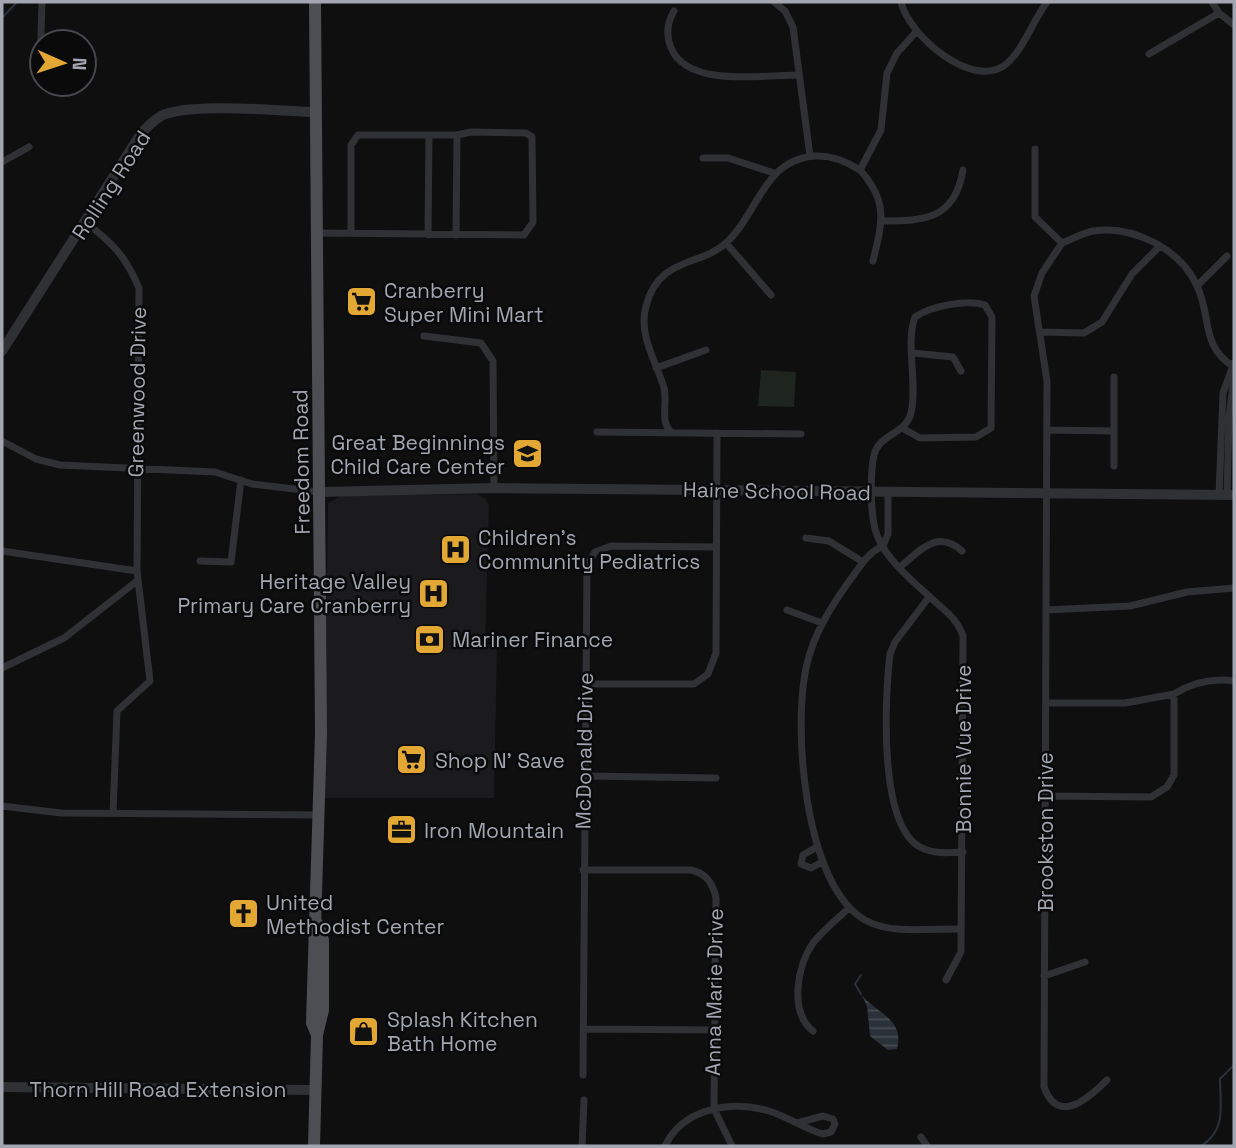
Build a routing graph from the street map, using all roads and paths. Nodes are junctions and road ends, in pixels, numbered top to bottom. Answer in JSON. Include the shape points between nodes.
{"nodes":[{"id":1,"x":42,"y":2,"type":"edge"},
{"id":2,"x":315,"y":2,"type":"edge"},
{"id":3,"x":774,"y":2,"type":"edge"},
{"id":4,"x":901,"y":2,"type":"edge"},
{"id":5,"x":1047,"y":2,"type":"edge"},
{"id":6,"x":1212,"y":2,"type":"edge"},
{"id":7,"x":674,"y":12,"type":"dead end"},
{"id":8,"x":1219,"y":13,"type":"junction"},
{"id":9,"x":1234,"y":25,"type":"edge"},
{"id":10,"x":41,"y":28,"type":"edge"},
{"id":11,"x":916,"y":32,"type":"junction"},
{"id":12,"x":1149,"y":54,"type":"dead end"},
{"id":13,"x":798,"y":75,"type":"junction"},
{"id":14,"x":315,"y":112,"type":"junction"},
{"id":15,"x":429,"y":135,"type":"junction"},
{"id":16,"x":457,"y":135,"type":"junction"},
{"id":17,"x":29,"y":147,"type":"dead end"},
{"id":18,"x":1035,"y":149,"type":"dead end"},
{"id":19,"x":810,"y":156,"type":"junction"},
{"id":20,"x":703,"y":158,"type":"dead end"},
{"id":21,"x":2,"y":162,"type":"edge"},
{"id":22,"x":860,"y":170,"type":"junction"},
{"id":23,"x":962,"y":170,"type":"dead end"},
{"id":24,"x":774,"y":173,"type":"junction"},
{"id":25,"x":882,"y":221,"type":"junction"},
{"id":26,"x":86,"y":223,"type":"junction"},
{"id":27,"x":316,"y":233,"type":"junction"},
{"id":28,"x":351,"y":233,"type":"junction"},
{"id":29,"x":428,"y":235,"type":"junction"},
{"id":30,"x":456,"y":235,"type":"junction"},
{"id":31,"x":726,"y":243,"type":"junction"},
{"id":32,"x":1062,"y":243,"type":"junction"},
{"id":33,"x":1160,"y":246,"type":"junction"},
{"id":34,"x":1227,"y":256,"type":"dead end"},
{"id":35,"x":873,"y":261,"type":"dead end"},
{"id":36,"x":1198,"y":286,"type":"junction"},
{"id":37,"x":771,"y":295,"type":"dead end"},
{"id":38,"x":1041,"y":332,"type":"junction"},
{"id":39,"x":424,"y":336,"type":"dead end"},
{"id":40,"x":3,"y":344,"type":"edge"},
{"id":41,"x":706,"y":350,"type":"dead end"},
{"id":42,"x":913,"y":353,"type":"junction"},
{"id":43,"x":1234,"y":365,"type":"edge"},
{"id":44,"x":656,"y":368,"type":"junction"},
{"id":45,"x":961,"y":371,"type":"dead end"},
{"id":46,"x":1114,"y":377,"type":"dead end"},
{"id":47,"x":1234,"y":380,"type":"edge"},
{"id":48,"x":902,"y":428,"type":"junction"},
{"id":49,"x":1047,"y":430,"type":"junction"},
{"id":50,"x":1114,"y":430,"type":"junction"},
{"id":51,"x":597,"y":432,"type":"dead end"},
{"id":52,"x":672,"y":433,"type":"junction"},
{"id":53,"x":717,"y":433,"type":"junction"},
{"id":54,"x":801,"y":434,"type":"dead end"},
{"id":55,"x":2,"y":441,"type":"edge"},
{"id":56,"x":1114,"y":466,"type":"dead end"},
{"id":57,"x":136,"y":468,"type":"junction"},
{"id":58,"x":241,"y":480,"type":"junction"},
{"id":59,"x":494,"y":488,"type":"junction"},
{"id":60,"x":717,"y":491,"type":"junction"},
{"id":61,"x":320,"y":492,"type":"junction"},
{"id":62,"x":888,"y":492,"type":"junction"},
{"id":63,"x":872,"y":493,"type":"junction"},
{"id":64,"x":1048,"y":494,"type":"junction"},
{"id":65,"x":1227,"y":495,"type":"edge"},
{"id":66,"x":806,"y":538,"type":"dead end"},
{"id":67,"x":883,"y":546,"type":"junction"},
{"id":68,"x":716,"y":547,"type":"junction"},
{"id":69,"x":2,"y":551,"type":"edge"},
{"id":70,"x":962,"y":551,"type":"dead end"},
{"id":71,"x":200,"y":561,"type":"dead end"},
{"id":72,"x":863,"y":562,"type":"junction"},
{"id":73,"x":900,"y":567,"type":"junction"},
{"id":74,"x":136,"y":571,"type":"junction"},
{"id":75,"x":137,"y":581,"type":"junction"},
{"id":76,"x":1234,"y":588,"type":"edge"},
{"id":77,"x":929,"y":597,"type":"junction"},
{"id":78,"x":787,"y":610,"type":"dead end"},
{"id":79,"x":1046,"y":610,"type":"junction"},
{"id":80,"x":822,"y":623,"type":"junction"},
{"id":81,"x":2,"y":668,"type":"edge"},
{"id":82,"x":1234,"y":681,"type":"edge"},
{"id":83,"x":585,"y":684,"type":"junction"},
{"id":84,"x":1174,"y":694,"type":"junction"},
{"id":85,"x":1045,"y":703,"type":"junction"},
{"id":86,"x":583,"y":776,"type":"junction"},
{"id":87,"x":716,"y":778,"type":"dead end"},
{"id":88,"x":1045,"y":796,"type":"junction"},
{"id":89,"x":2,"y":806,"type":"edge"},
{"id":90,"x":113,"y":813,"type":"junction"},
{"id":91,"x":318,"y":814,"type":"junction"},
{"id":92,"x":817,"y":847,"type":"junction"},
{"id":93,"x":963,"y":852,"type":"junction"},
{"id":94,"x":822,"y":863,"type":"junction"},
{"id":95,"x":583,"y":870,"type":"junction"},
{"id":96,"x":849,"y":908,"type":"junction"},
{"id":97,"x":961,"y":929,"type":"junction"},
{"id":98,"x":1085,"y":962,"type":"dead end"},
{"id":99,"x":1044,"y":976,"type":"junction"},
{"id":100,"x":946,"y":980,"type":"dead end"},
{"id":101,"x":584,"y":1029,"type":"junction"},
{"id":102,"x":713,"y":1030,"type":"junction"},
{"id":103,"x":813,"y":1031,"type":"dead end"},
{"id":104,"x":583,"y":1075,"type":"dead end"},
{"id":105,"x":1107,"y":1080,"type":"dead end"},
{"id":106,"x":2,"y":1087,"type":"edge"},
{"id":107,"x":315,"y":1090,"type":"junction"},
{"id":108,"x":584,"y":1100,"type":"dead end"},
{"id":109,"x":714,"y":1109,"type":"junction"},
{"id":110,"x":797,"y":1123,"type":"junction"},
{"id":111,"x":921,"y":1137,"type":"dead end"},
{"id":112,"x":314,"y":1146,"type":"edge"},
{"id":113,"x":582,"y":1146,"type":"edge"},
{"id":114,"x":665,"y":1146,"type":"edge"},
{"id":115,"x":732,"y":1146,"type":"edge"},
{"id":116,"x":927,"y":1146,"type":"edge"}],
"edges":[{"from":1,"to":10,"type":"street"},
{"from":2,"to":14,"type":"main road","name":"Freedom Road"},
{"from":3,"to":13,"type":"street","via":[[785,10],[793,27]]},
{"from":4,"to":11,"type":"street"},
{"from":5,"to":11,"type":"street","via":[[1011,59],[997,69],[979,70],[953,60]]},
{"from":6,"to":8,"type":"street"},
{"from":7,"to":13,"type":"street","via":[[668,26],[669,43],[688,69],[714,75]]},
{"from":8,"to":9,"type":"street"},
{"from":8,"to":12,"type":"street"},
{"from":11,"to":22,"type":"street","via":[[887,72],[881,130]]},
{"from":13,"to":19,"type":"street"},
{"from":14,"to":26,"type":"street","name":"Rolling Road","via":[[190,110],[162,116],[141,135]]},
{"from":14,"to":27,"type":"main road","name":"Freedom Road"},
{"from":15,"to":16,"type":"street"},
{"from":15,"to":28,"type":"street","via":[[358,135],[352,140]]},
{"from":15,"to":29,"type":"street"},
{"from":16,"to":30,"type":"street"},
{"from":16,"to":30,"type":"street","via":[[526,133],[533,142],[530,230],[524,235]]},
{"from":17,"to":21,"type":"street"},
{"from":18,"to":32,"type":"street","via":[[1035,217]]},
{"from":19,"to":22,"type":"street","via":[[831,157]]},
{"from":19,"to":24,"type":"street","via":[[786,163]]},
{"from":20,"to":24,"type":"street","via":[[728,158]]},
{"from":22,"to":25,"type":"street","via":[[878,197]]},
{"from":23,"to":25,"type":"street","via":[[957,193],[946,208],[907,221]]},
{"from":24,"to":31,"type":"street"},
{"from":25,"to":35,"type":"street"},
{"from":26,"to":40,"type":"street","name":"Rolling Road"},
{"from":26,"to":57,"type":"street","name":"Greenwood Drive","via":[[128,262],[139,288]]},
{"from":27,"to":28,"type":"street"},
{"from":27,"to":61,"type":"main road","name":"Freedom Road"},
{"from":28,"to":29,"type":"street"},
{"from":29,"to":30,"type":"street"},
{"from":31,"to":37,"type":"street"},
{"from":31,"to":44,"type":"street","via":[[674,268],[653,287],[644,324]]},
{"from":32,"to":33,"type":"street","via":[[1091,231],[1129,231]]},
{"from":32,"to":38,"type":"street","name":"Brookston Drive","via":[[1042,272],[1034,296]]},
{"from":33,"to":36,"type":"street"},
{"from":33,"to":38,"type":"street","via":[[1132,274],[1102,322],[1084,333]]},
{"from":34,"to":36,"type":"street"},
{"from":36,"to":43,"type":"street","via":[[1219,357]]},
{"from":38,"to":49,"type":"street","name":"Brookston Drive"},
{"from":39,"to":59,"type":"street","via":[[481,343],[493,361]]},
{"from":41,"to":44,"type":"street"},
{"from":42,"to":45,"type":"street","via":[[953,357]]},
{"from":42,"to":48,"type":"street","via":[[913,403],[909,421]]},
{"from":42,"to":48,"type":"street","via":[[913,322],[920,313],[969,302],[985,305],[992,317],[992,422],[988,433],[976,437],[920,438]]},
{"from":43,"to":65,"type":"street","via":[[1223,393]]},
{"from":44,"to":52,"type":"street","via":[[665,393],[665,425]]},
{"from":46,"to":50,"type":"street"},
{"from":47,"to":65,"type":"street"},
{"from":48,"to":63,"type":"street","name":"Bonnie Vue Drive","via":[[875,451]]},
{"from":49,"to":50,"type":"street"},
{"from":49,"to":64,"type":"street","name":"Brookston Drive"},
{"from":50,"to":56,"type":"street"},
{"from":51,"to":52,"type":"street"},
{"from":52,"to":53,"type":"street"},
{"from":53,"to":54,"type":"street"},
{"from":53,"to":60,"type":"street"},
{"from":55,"to":57,"type":"street","via":[[36,459],[60,465]]},
{"from":57,"to":58,"type":"street","via":[[215,472]]},
{"from":57,"to":74,"type":"street","name":"Greenwood Drive"},
{"from":58,"to":61,"type":"street"},
{"from":58,"to":71,"type":"street","via":[[231,562]]},
{"from":59,"to":60,"type":"street","name":"Haine School Road"},
{"from":59,"to":61,"type":"street","name":"Haine School Road"},
{"from":60,"to":63,"type":"street","name":"Haine School Road"},
{"from":60,"to":68,"type":"street"},
{"from":61,"to":91,"type":"main road","name":"Freedom Road"},
{"from":62,"to":63,"type":"street","name":"Haine School Road"},
{"from":62,"to":64,"type":"street","name":"Haine School Road"},
{"from":62,"to":67,"type":"street","via":[[888,534]]},
{"from":63,"to":67,"type":"street","name":"Bonnie Vue Drive","via":[[876,534]]},
{"from":64,"to":65,"type":"street","name":"Haine School Road"},
{"from":64,"to":79,"type":"street","name":"Brookston Drive"},
{"from":66,"to":72,"type":"street","via":[[829,541]]},
{"from":67,"to":72,"type":"street"},
{"from":67,"to":73,"type":"street","name":"Bonnie Vue Drive"},
{"from":68,"to":83,"type":"street","via":[[716,653],[706,677],[694,684]]},
{"from":68,"to":83,"type":"street","name":"McDonald Drive","via":[[620,545],[596,552],[585,572]]},
{"from":69,"to":74,"type":"street"},
{"from":70,"to":73,"type":"street","via":[[949,541],[937,542]]},
{"from":72,"to":80,"type":"street"},
{"from":73,"to":77,"type":"street","name":"Bonnie Vue Drive"},
{"from":74,"to":75,"type":"street","name":"Greenwood Drive"},
{"from":75,"to":81,"type":"street","via":[[64,638]]},
{"from":75,"to":90,"type":"street","name":"Greenwood Drive","via":[[150,681],[117,711]]},
{"from":76,"to":79,"type":"street","via":[[1187,592],[1130,606]]},
{"from":77,"to":93,"type":"street","name":"Bonnie Vue Drive","via":[[952,615],[963,636]]},
{"from":77,"to":93,"type":"street","via":[[890,653],[886,742],[895,808],[903,830],[923,849]]},
{"from":78,"to":80,"type":"street"},
{"from":79,"to":85,"type":"street","name":"Brookston Drive"},
{"from":80,"to":92,"type":"street","via":[[807,662],[800,714]]},
{"from":82,"to":84,"type":"street","via":[[1188,685]]},
{"from":83,"to":86,"type":"street","name":"McDonald Drive"},
{"from":84,"to":85,"type":"street","via":[[1125,703]]},
{"from":84,"to":88,"type":"street","via":[[1174,775],[1167,787],[1151,797]]},
{"from":85,"to":88,"type":"street","name":"Brookston Drive"},
{"from":86,"to":87,"type":"street"},
{"from":86,"to":95,"type":"street","name":"McDonald Drive"},
{"from":88,"to":99,"type":"street","name":"Brookston Drive"},
{"from":89,"to":90,"type":"street"},
{"from":90,"to":91,"type":"street"},
{"from":91,"to":107,"type":"main road","name":"Freedom Road","via":[[317,922],[323,940],[323,987]]},
{"from":92,"to":94,"type":"street"},
{"from":92,"to":94,"type":"street","via":[[803,855],[801,864],[811,868]]},
{"from":93,"to":97,"type":"street","name":"Bonnie Vue Drive"},
{"from":94,"to":96,"type":"street"},
{"from":95,"to":101,"type":"street","name":"McDonald Drive"},
{"from":95,"to":102,"type":"street","name":"Anna Marie Drive","via":[[687,869],[710,882],[716,898]]},
{"from":96,"to":97,"type":"street","via":[[884,927]]},
{"from":96,"to":103,"type":"street","via":[[811,945],[800,976],[800,1013]]},
{"from":97,"to":100,"type":"street","name":"Bonnie Vue Drive","via":[[959,959]]},
{"from":98,"to":99,"type":"street"},
{"from":99,"to":105,"type":"street","name":"Brookston Drive","via":[[1044,1087],[1048,1097],[1056,1104],[1079,1104]]},
{"from":101,"to":102,"type":"street"},
{"from":101,"to":104,"type":"street","name":"McDonald Drive"},
{"from":102,"to":109,"type":"street","name":"Anna Marie Drive"},
{"from":106,"to":107,"type":"street","name":"Thorn Hill Road Extension"},
{"from":107,"to":112,"type":"main road","name":"Freedom Road"},
{"from":108,"to":113,"type":"street"},
{"from":109,"to":110,"type":"street","via":[[764,1110]]},
{"from":109,"to":114,"type":"street","via":[[687,1119]]},
{"from":109,"to":115,"type":"street","name":"Anna Marie Drive"},
{"from":110,"to":110,"type":"street","via":[[823,1135],[835,1124],[826,1116]]},
{"from":111,"to":116,"type":"street"}]}
